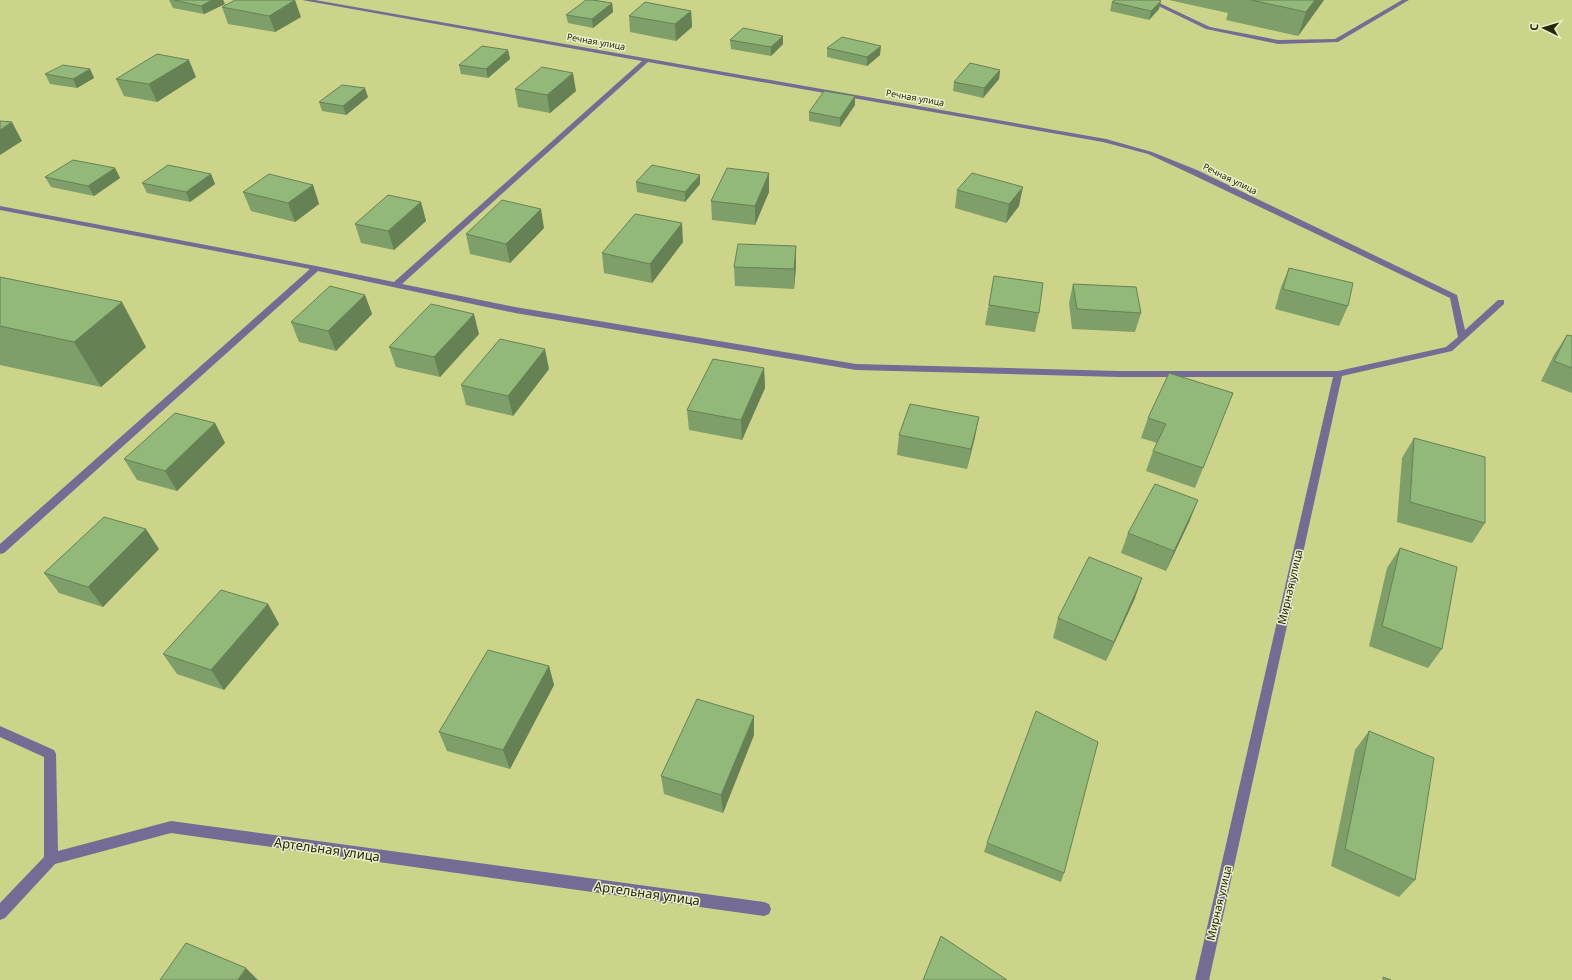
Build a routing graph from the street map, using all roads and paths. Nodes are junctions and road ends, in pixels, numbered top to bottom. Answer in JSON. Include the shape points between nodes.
{"nodes":[{"id":1,"x":305,"y":0,"type":"edge"},
{"id":2,"x":1149,"y":0,"type":"edge"},
{"id":3,"x":1406,"y":0,"type":"edge"},
{"id":4,"x":646,"y":60,"type":"junction"},
{"id":5,"x":0,"y":208,"type":"edge"},
{"id":6,"x":316,"y":268,"type":"junction"},
{"id":7,"x":396,"y":285,"type":"junction"},
{"id":8,"x":1500,"y":302,"type":"dead end"},
{"id":9,"x":1462,"y":337,"type":"junction"},
{"id":10,"x":1338,"y":374,"type":"junction"},
{"id":11,"x":0,"y":550,"type":"edge"},
{"id":12,"x":0,"y":731,"type":"edge"},
{"id":13,"x":51,"y":859,"type":"junction"},
{"id":14,"x":764,"y":909,"type":"dead end"},
{"id":15,"x":0,"y":913,"type":"edge"},
{"id":16,"x":1202,"y":980,"type":"edge"}],
"edges":[{"from":1,"to":4,"type":"street","name":"Речная улица"},
{"from":2,"to":3,"type":"street","via":[[1208,28],[1278,42],[1336,40]]},
{"from":4,"to":7,"type":"street"},
{"from":4,"to":9,"type":"street","name":"Речная улица","via":[[1104,140],[1150,154],[1194,172],[1454,297]]},
{"from":5,"to":6,"type":"street"},
{"from":6,"to":7,"type":"street"},
{"from":6,"to":11,"type":"street"},
{"from":7,"to":10,"type":"street","via":[[515,310],[856,367],[1119,374]]},
{"from":8,"to":9,"type":"street"},
{"from":9,"to":10,"type":"street","via":[[1449,349]]},
{"from":10,"to":16,"type":"street","name":"Мирная улица"},
{"from":12,"to":13,"type":"street","via":[[50,754]]},
{"from":13,"to":14,"type":"street","name":"Артельная улица","via":[[171,827]]},
{"from":13,"to":15,"type":"street"}]}
